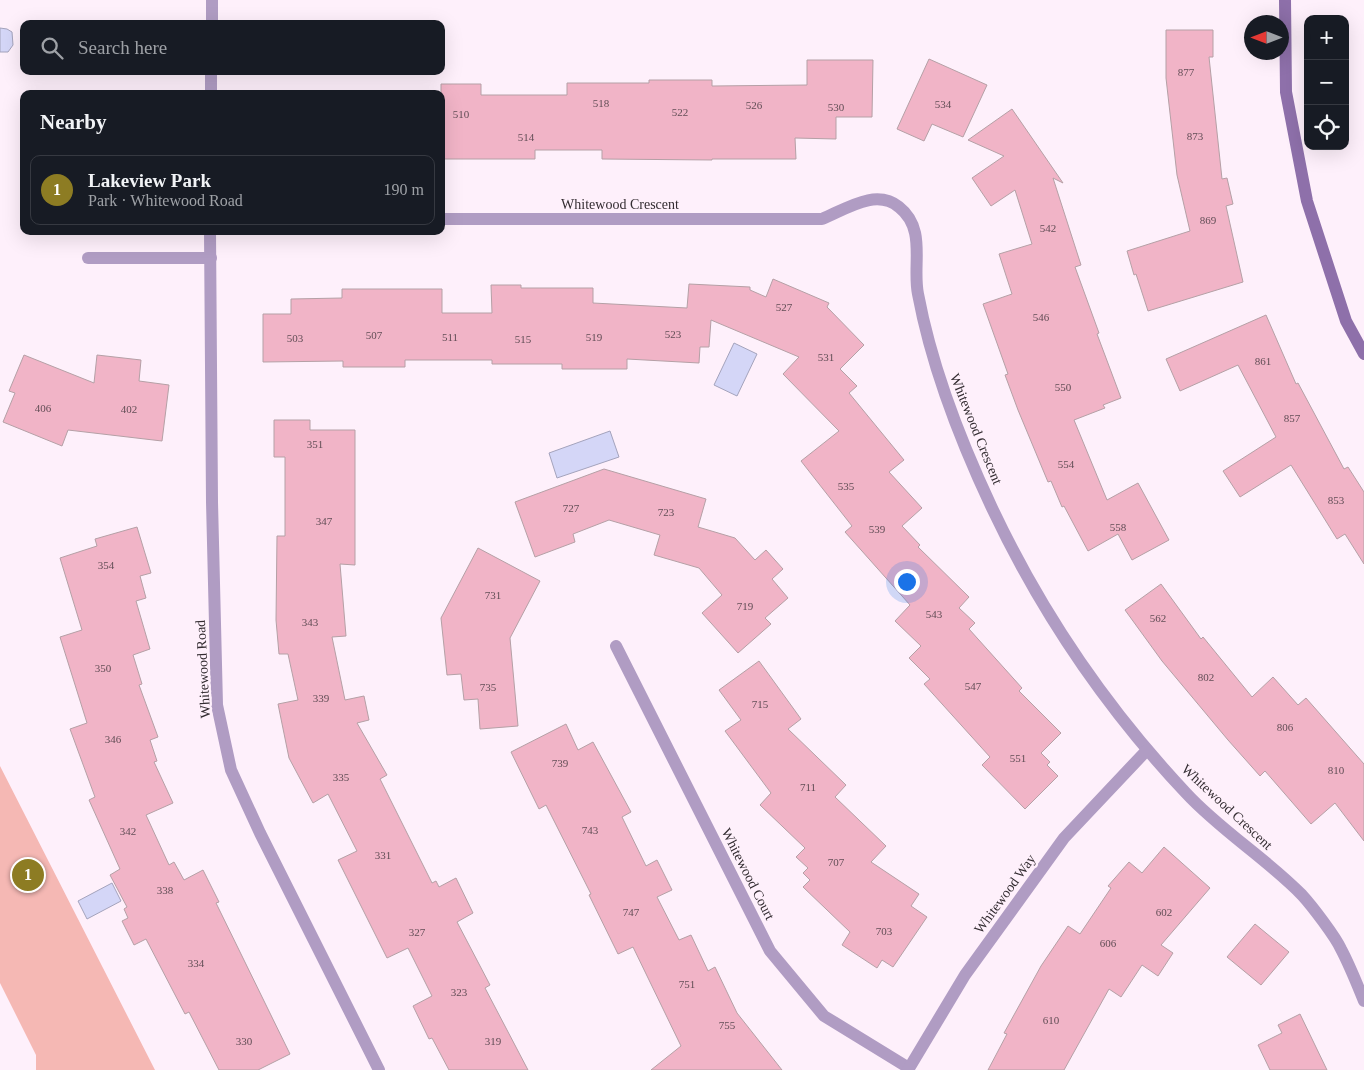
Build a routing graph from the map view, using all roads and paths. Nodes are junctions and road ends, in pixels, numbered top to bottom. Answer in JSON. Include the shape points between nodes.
{"nodes":[{"id":1,"x":212,"y":0,"type":"edge"},
{"id":2,"x":1285,"y":0,"type":"edge"},
{"id":3,"x":212,"y":20,"type":"edge"},
{"id":4,"x":211,"y":75,"type":"edge"},
{"id":5,"x":211,"y":90,"type":"edge"},
{"id":6,"x":445,"y":219,"type":"edge"},
{"id":7,"x":210,"y":235,"type":"edge"},
{"id":8,"x":88,"y":258,"type":"dead end"},
{"id":9,"x":210,"y":258,"type":"junction"},
{"id":10,"x":1364,"y":354,"type":"edge"},
{"id":11,"x":616,"y":646,"type":"dead end"},
{"id":12,"x":1146,"y":750,"type":"junction"},
{"id":13,"x":1364,"y":1001,"type":"edge"},
{"id":14,"x":908,"y":1069,"type":"edge"},
{"id":15,"x":379,"y":1070,"type":"edge"}],
"edges":[{"from":1,"to":3,"type":"street"},
{"from":2,"to":10,"type":"street","via":[[1286,92],[1307,201],[1346,321]]},
{"from":4,"to":5,"type":"street"},
{"from":6,"to":12,"type":"street","name":"Whitewood Crescent","via":[[822,219],[865,201],[888,200],[897,206],[914,227],[918,262],[916,284],[924,330],[948,407],[981,484],[1012,551],[1055,622],[1095,683]]},
{"from":7,"to":9,"type":"street","name":"Whitewood Road"},
{"from":8,"to":9,"type":"street"},
{"from":9,"to":15,"type":"street","name":"Whitewood Road","via":[[217,705],[231,770]]},
{"from":11,"to":14,"type":"street","name":"Whitewood Court","via":[[770,951],[824,1016]]},
{"from":12,"to":13,"type":"street","name":"Whitewood Crescent","via":[[1188,795],[1302,896],[1340,946]]},
{"from":12,"to":14,"type":"street","name":"Whitewood Way","via":[[1064,838],[965,975]]}]}
